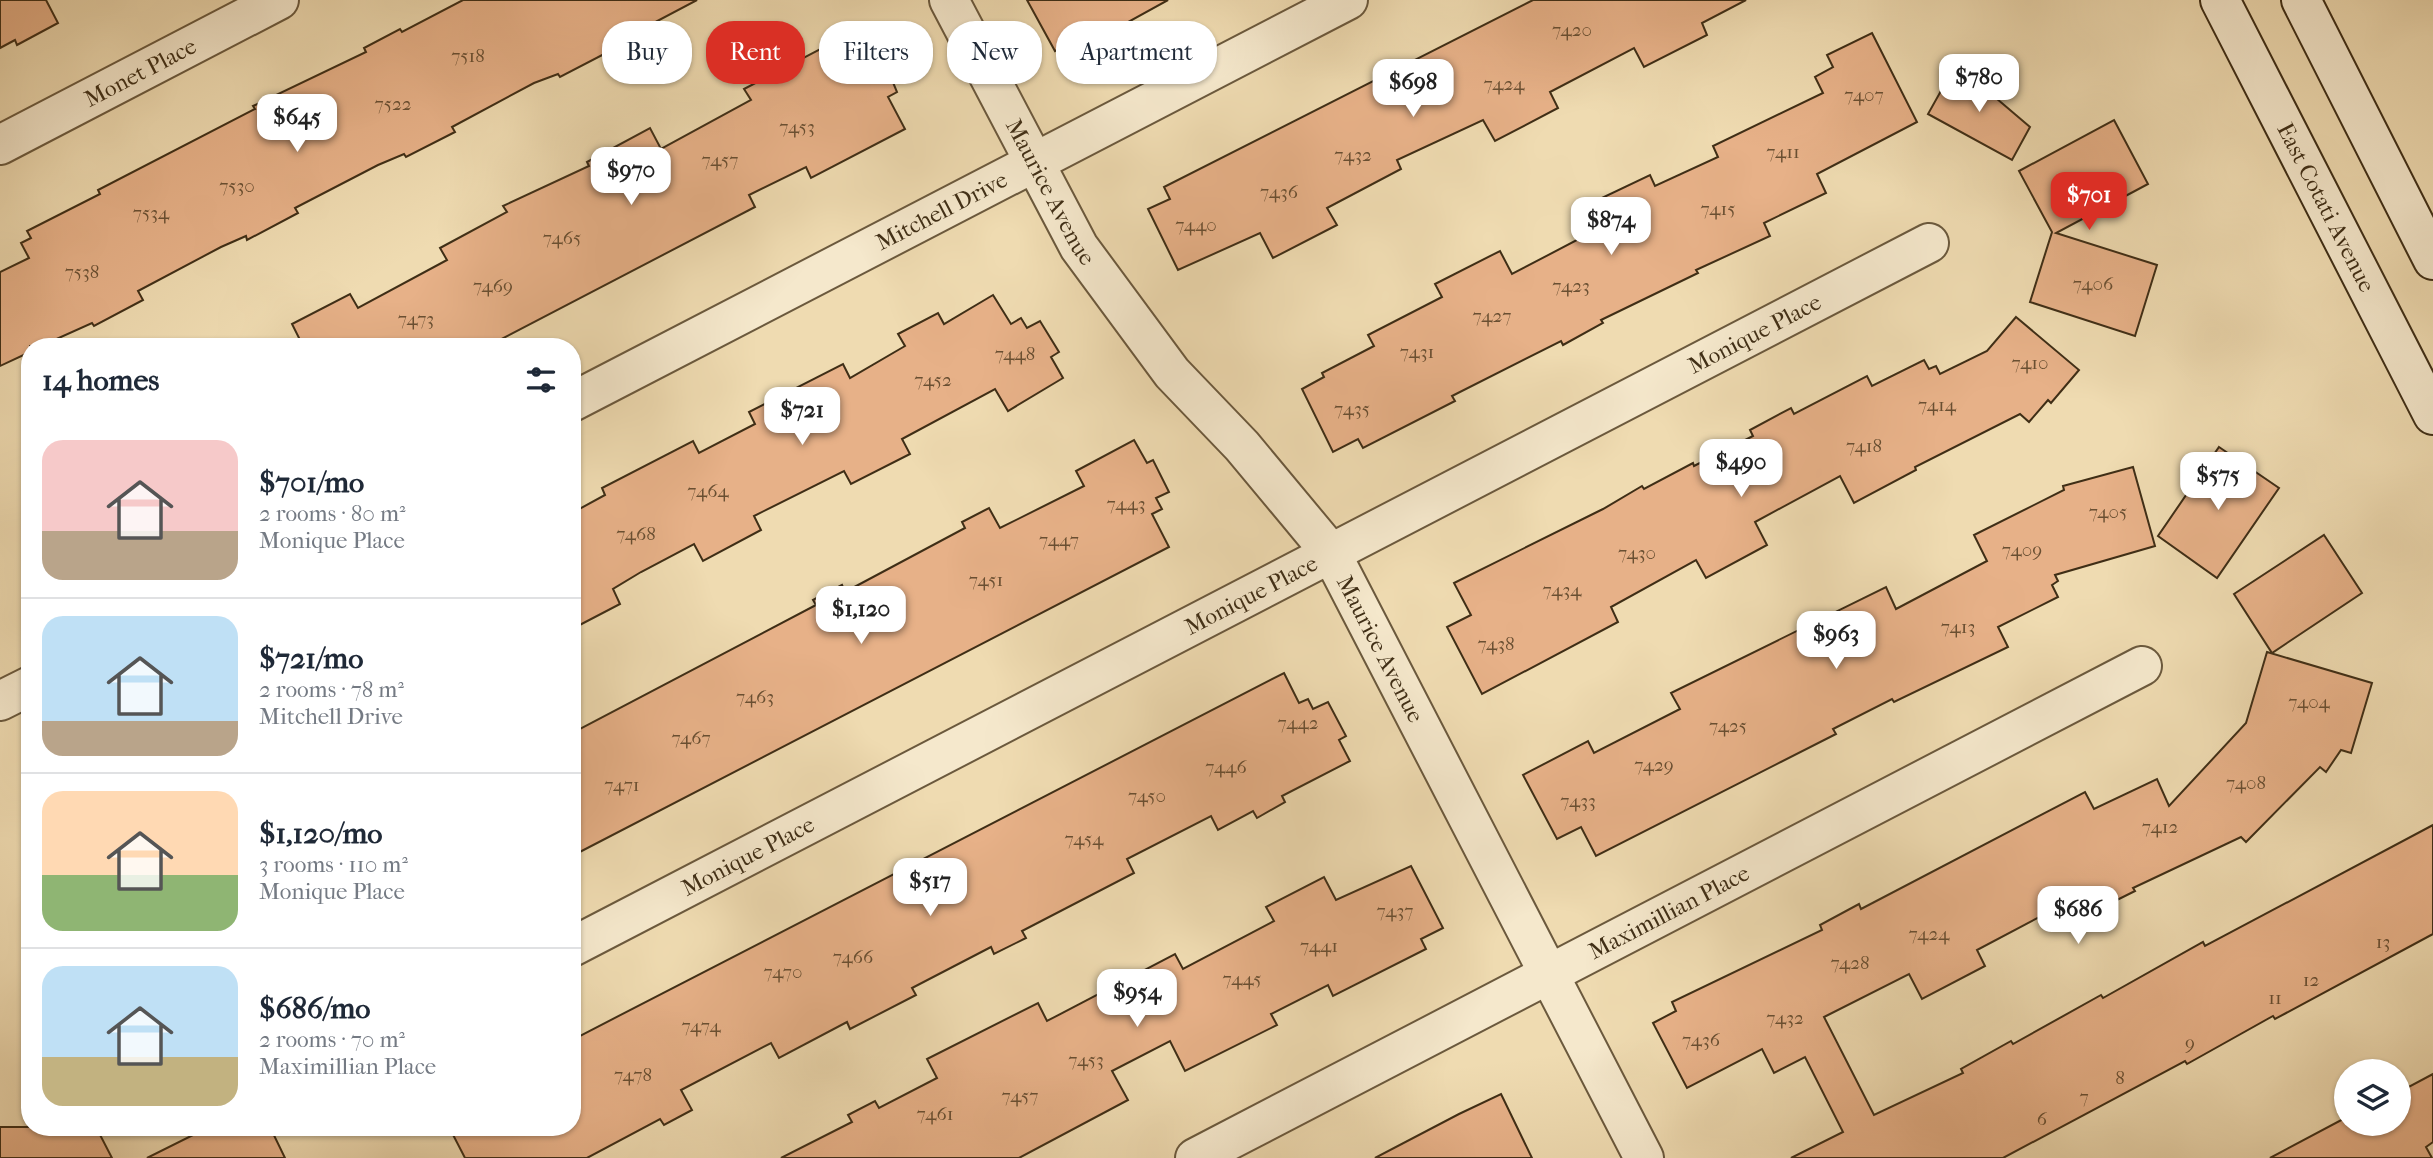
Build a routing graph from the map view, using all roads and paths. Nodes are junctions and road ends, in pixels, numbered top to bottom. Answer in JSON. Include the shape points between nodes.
{"nodes":[{"id":1,"x":279,"y":0,"type":"edge"},
{"id":2,"x":949,"y":0,"type":"edge"},
{"id":3,"x":1348,"y":0,"type":"edge"},
{"id":4,"x":2220,"y":0,"type":"edge"},
{"id":5,"x":2301,"y":0,"type":"edge"},
{"id":6,"x":0,"y":145,"type":"edge"},
{"id":7,"x":1032,"y":161,"type":"junction"},
{"id":8,"x":1929,"y":243,"type":"dead end"},
{"id":9,"x":2433,"y":260,"type":"edge"},
{"id":10,"x":581,"y":397,"type":"edge"},
{"id":11,"x":2433,"y":415,"type":"edge"},
{"id":12,"x":1331,"y":553,"type":"junction"},
{"id":13,"x":2142,"y":666,"type":"dead end"},
{"id":14,"x":21,"y":690,"type":"edge"},
{"id":15,"x":0,"y":701,"type":"edge"},
{"id":16,"x":581,"y":942,"type":"edge"},
{"id":17,"x":1549,"y":974,"type":"junction"},
{"id":18,"x":1195,"y":1158,"type":"edge"},
{"id":19,"x":1644,"y":1158,"type":"edge"}],
"edges":[{"from":1,"to":6,"type":"street","name":"Monet Place"},
{"from":2,"to":7,"type":"street","name":"Maurice Avenue"},
{"from":3,"to":7,"type":"street","name":"Mitchell Drive"},
{"from":4,"to":11,"type":"street","name":"East Cotati Avenue"},
{"from":5,"to":9,"type":"street"},
{"from":7,"to":10,"type":"street","name":"Mitchell Drive"},
{"from":7,"to":12,"type":"street","name":"Maurice Avenue","via":[[1079,247],[1172,373],[1242,446]]},
{"from":8,"to":12,"type":"street","name":"Monique Place"},
{"from":12,"to":16,"type":"street","name":"Monique Place"},
{"from":12,"to":17,"type":"street","name":"Maurice Avenue"},
{"from":13,"to":17,"type":"street","name":"Maximillian Place"},
{"from":14,"to":15,"type":"street"},
{"from":17,"to":18,"type":"street","name":"Maximillian Place"},
{"from":17,"to":19,"type":"street","name":"Maurice Avenue"}]}
